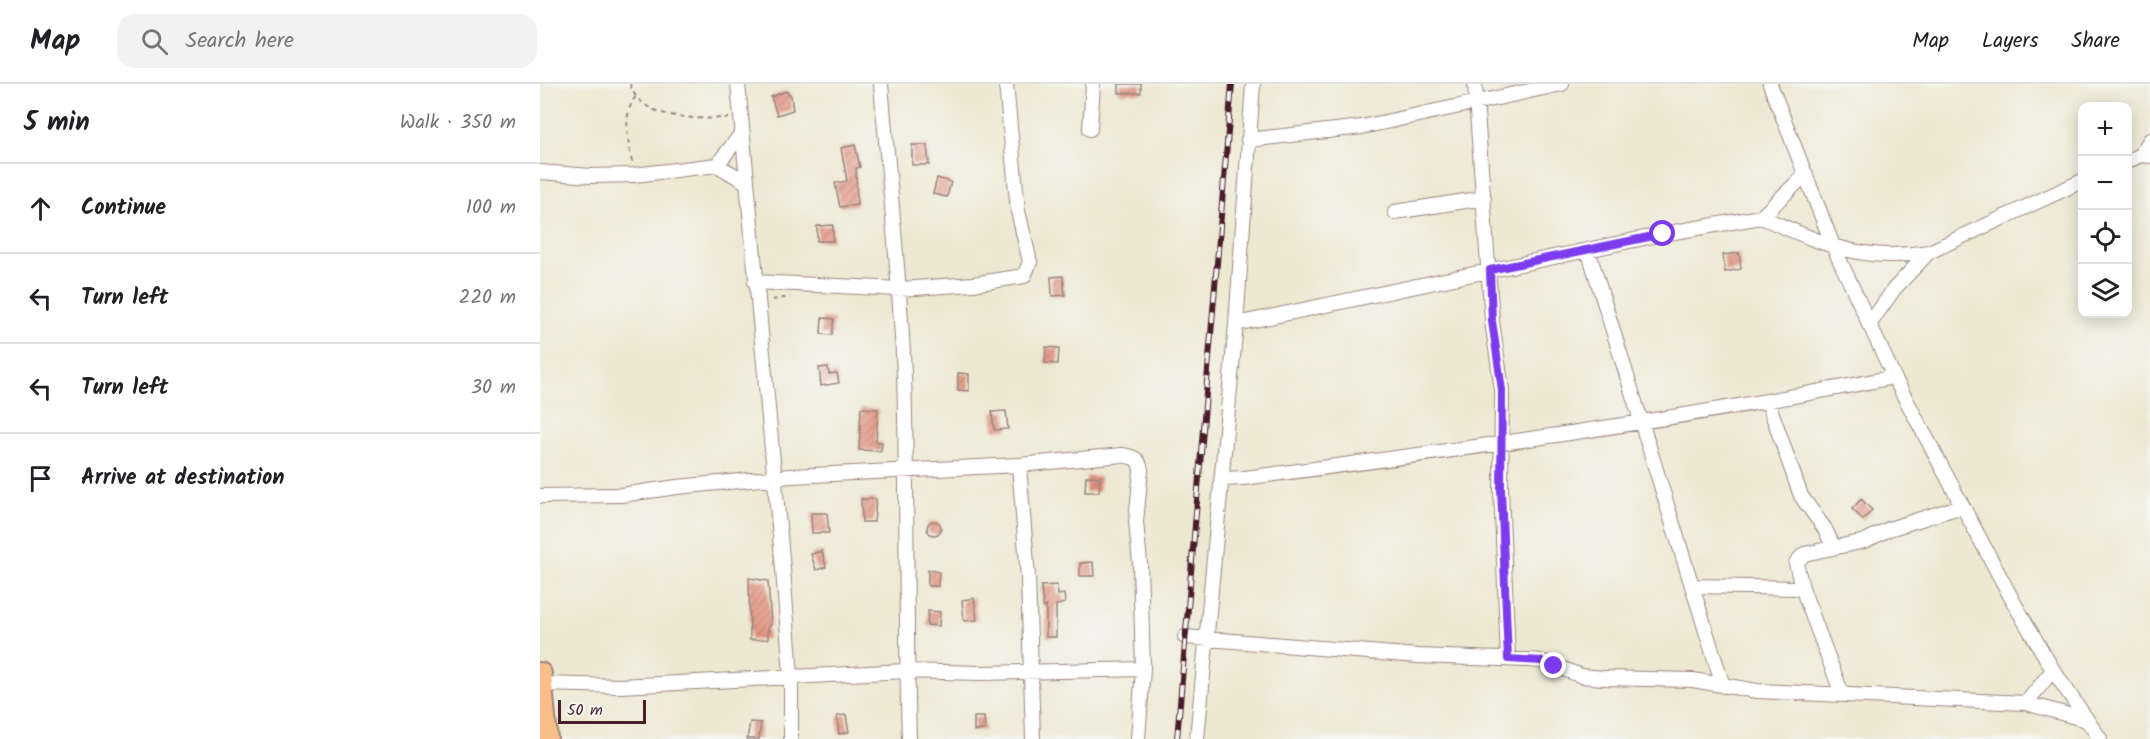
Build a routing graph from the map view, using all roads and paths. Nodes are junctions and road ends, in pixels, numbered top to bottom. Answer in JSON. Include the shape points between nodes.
{"nodes":[{"id":1,"x":630,"y":84,"type":"edge"},
{"id":2,"x":738,"y":84,"type":"edge"},
{"id":3,"x":880,"y":84,"type":"edge"},
{"id":4,"x":1006,"y":84,"type":"edge"},
{"id":5,"x":1093,"y":84,"type":"edge"},
{"id":6,"x":1253,"y":84,"type":"edge"},
{"id":7,"x":1474,"y":84,"type":"edge"},
{"id":8,"x":1562,"y":84,"type":"edge"},
{"id":9,"x":1770,"y":84,"type":"edge"},
{"id":10,"x":636,"y":96,"type":"junction"},
{"id":11,"x":1476,"y":102,"type":"junction"},
{"id":12,"x":741,"y":117,"type":"junction"},
{"id":13,"x":1090,"y":129,"type":"dead end"},
{"id":14,"x":742,"y":133,"type":"junction"},
{"id":15,"x":1248,"y":140,"type":"junction"},
{"id":16,"x":2150,"y":140,"type":"edge"},
{"id":17,"x":2145,"y":156,"type":"edge"},
{"id":18,"x":717,"y":165,"type":"junction"},
{"id":19,"x":540,"y":172,"type":"edge"},
{"id":20,"x":1806,"y":174,"type":"junction"},
{"id":21,"x":634,"y":175,"type":"junction"},
{"id":22,"x":746,"y":182,"type":"junction"},
{"id":23,"x":2078,"y":183,"type":"edge"},
{"id":24,"x":1484,"y":198,"type":"junction"},
{"id":25,"x":1395,"y":212,"type":"dead end"},
{"id":26,"x":1761,"y":217,"type":"junction"},
{"id":27,"x":1834,"y":248,"type":"junction"},
{"id":28,"x":1588,"y":250,"type":"junction"},
{"id":29,"x":1929,"y":252,"type":"junction"},
{"id":30,"x":1490,"y":270,"type":"junction"},
{"id":31,"x":755,"y":282,"type":"junction"},
{"id":32,"x":900,"y":289,"type":"junction"},
{"id":33,"x":1236,"y":324,"type":"junction"},
{"id":34,"x":1869,"y":325,"type":"junction"},
{"id":35,"x":1894,"y":377,"type":"junction"},
{"id":36,"x":1768,"y":402,"type":"junction"},
{"id":37,"x":1642,"y":422,"type":"junction"},
{"id":38,"x":1502,"y":445,"type":"junction"},
{"id":39,"x":1019,"y":465,"type":"junction"},
{"id":40,"x":907,"y":471,"type":"junction"},
{"id":41,"x":776,"y":478,"type":"junction"},
{"id":42,"x":1222,"y":479,"type":"junction"},
{"id":43,"x":540,"y":496,"type":"edge"},
{"id":44,"x":1962,"y":506,"type":"junction"},
{"id":45,"x":1833,"y":546,"type":"junction"},
{"id":46,"x":1693,"y":586,"type":"junction"},
{"id":47,"x":1802,"y":588,"type":"junction"},
{"id":48,"x":1185,"y":637,"type":"dead end"},
{"id":49,"x":1206,"y":638,"type":"junction"},
{"id":50,"x":1508,"y":659,"type":"junction"},
{"id":51,"x":1143,"y":669,"type":"junction"},
{"id":52,"x":2053,"y":670,"type":"junction"},
{"id":53,"x":905,"y":671,"type":"junction"},
{"id":54,"x":1032,"y":671,"type":"junction"},
{"id":55,"x":791,"y":676,"type":"junction"},
{"id":56,"x":540,"y":679,"type":"edge"},
{"id":57,"x":1723,"y":686,"type":"junction"},
{"id":58,"x":1842,"y":694,"type":"junction"},
{"id":59,"x":2026,"y":703,"type":"junction"},
{"id":60,"x":2086,"y":720,"type":"junction"},
{"id":61,"x":546,"y":739,"type":"edge"},
{"id":62,"x":791,"y":739,"type":"edge"},
{"id":63,"x":909,"y":739,"type":"edge"},
{"id":64,"x":1033,"y":739,"type":"edge"},
{"id":65,"x":1138,"y":739,"type":"edge"},
{"id":66,"x":1197,"y":739,"type":"edge"},
{"id":67,"x":2100,"y":739,"type":"edge"}],
"edges":[{"from":1,"to":10,"type":"path"},
{"from":2,"to":12,"type":"street"},
{"from":3,"to":32,"type":"street"},
{"from":4,"to":32,"type":"street","via":[[1018,211],[1030,262],[1027,273],[1019,279]]},
{"from":5,"to":13,"type":"street"},
{"from":6,"to":15,"type":"street"},
{"from":7,"to":11,"type":"street"},
{"from":8,"to":11,"type":"street"},
{"from":9,"to":20,"type":"street"},
{"from":10,"to":12,"type":"path","via":[[660,112],[697,118]]},
{"from":10,"to":21,"type":"path","via":[[627,114]]},
{"from":11,"to":15,"type":"street","via":[[1371,125]]},
{"from":11,"to":24,"type":"street"},
{"from":12,"to":14,"type":"street"},
{"from":14,"to":18,"type":"street"},
{"from":14,"to":22,"type":"street"},
{"from":15,"to":33,"type":"street"},
{"from":16,"to":17,"type":"street"},
{"from":18,"to":21,"type":"street"},
{"from":18,"to":22,"type":"street"},
{"from":19,"to":21,"type":"street"},
{"from":20,"to":26,"type":"street"},
{"from":20,"to":27,"type":"street"},
{"from":22,"to":31,"type":"street"},
{"from":23,"to":29,"type":"street"},
{"from":24,"to":25,"type":"street"},
{"from":24,"to":30,"type":"street"},
{"from":26,"to":27,"type":"street"},
{"from":26,"to":28,"type":"street"},
{"from":27,"to":29,"type":"street","via":[[1871,255]]},
{"from":27,"to":34,"type":"street"},
{"from":28,"to":30,"type":"street"},
{"from":28,"to":37,"type":"street"},
{"from":29,"to":34,"type":"street","via":[[1894,289]]},
{"from":30,"to":33,"type":"street"},
{"from":30,"to":38,"type":"street","via":[[1492,321],[1502,390]]},
{"from":31,"to":32,"type":"street"},
{"from":31,"to":41,"type":"street"},
{"from":32,"to":40,"type":"street"},
{"from":33,"to":42,"type":"street"},
{"from":34,"to":35,"type":"street"},
{"from":35,"to":36,"type":"street"},
{"from":35,"to":44,"type":"street"},
{"from":36,"to":37,"type":"street"},
{"from":36,"to":45,"type":"street","via":[[1801,496]]},
{"from":37,"to":38,"type":"street"},
{"from":37,"to":46,"type":"street","via":[[1682,561]]},
{"from":38,"to":42,"type":"street"},
{"from":38,"to":50,"type":"street"},
{"from":39,"to":40,"type":"street"},
{"from":39,"to":51,"type":"street","via":[[1122,455],[1140,462],[1136,530]]},
{"from":39,"to":54,"type":"street"},
{"from":40,"to":41,"type":"street"},
{"from":40,"to":53,"type":"street"},
{"from":41,"to":43,"type":"street","via":[[621,495]]},
{"from":41,"to":55,"type":"street"},
{"from":42,"to":49,"type":"street"},
{"from":44,"to":45,"type":"street","via":[[1889,529],[1865,541]]},
{"from":44,"to":52,"type":"street"},
{"from":45,"to":47,"type":"street","via":[[1799,558],[1796,563]]},
{"from":46,"to":47,"type":"street"},
{"from":46,"to":57,"type":"street"},
{"from":47,"to":58,"type":"street"},
{"from":48,"to":49,"type":"street"},
{"from":49,"to":50,"type":"street","via":[[1418,656]]},
{"from":49,"to":66,"type":"street"},
{"from":50,"to":57,"type":"street","via":[[1541,661],[1582,676],[1693,680]]},
{"from":51,"to":54,"type":"street"},
{"from":51,"to":65,"type":"street"},
{"from":52,"to":59,"type":"street"},
{"from":52,"to":60,"type":"street"},
{"from":53,"to":54,"type":"street"},
{"from":53,"to":55,"type":"street"},
{"from":53,"to":63,"type":"street"},
{"from":54,"to":64,"type":"street"},
{"from":55,"to":56,"type":"street","via":[[621,686]]},
{"from":55,"to":62,"type":"street"},
{"from":56,"to":61,"type":"main road"},
{"from":57,"to":58,"type":"street"},
{"from":58,"to":59,"type":"street"},
{"from":59,"to":60,"type":"street"},
{"from":60,"to":67,"type":"street"}]}
